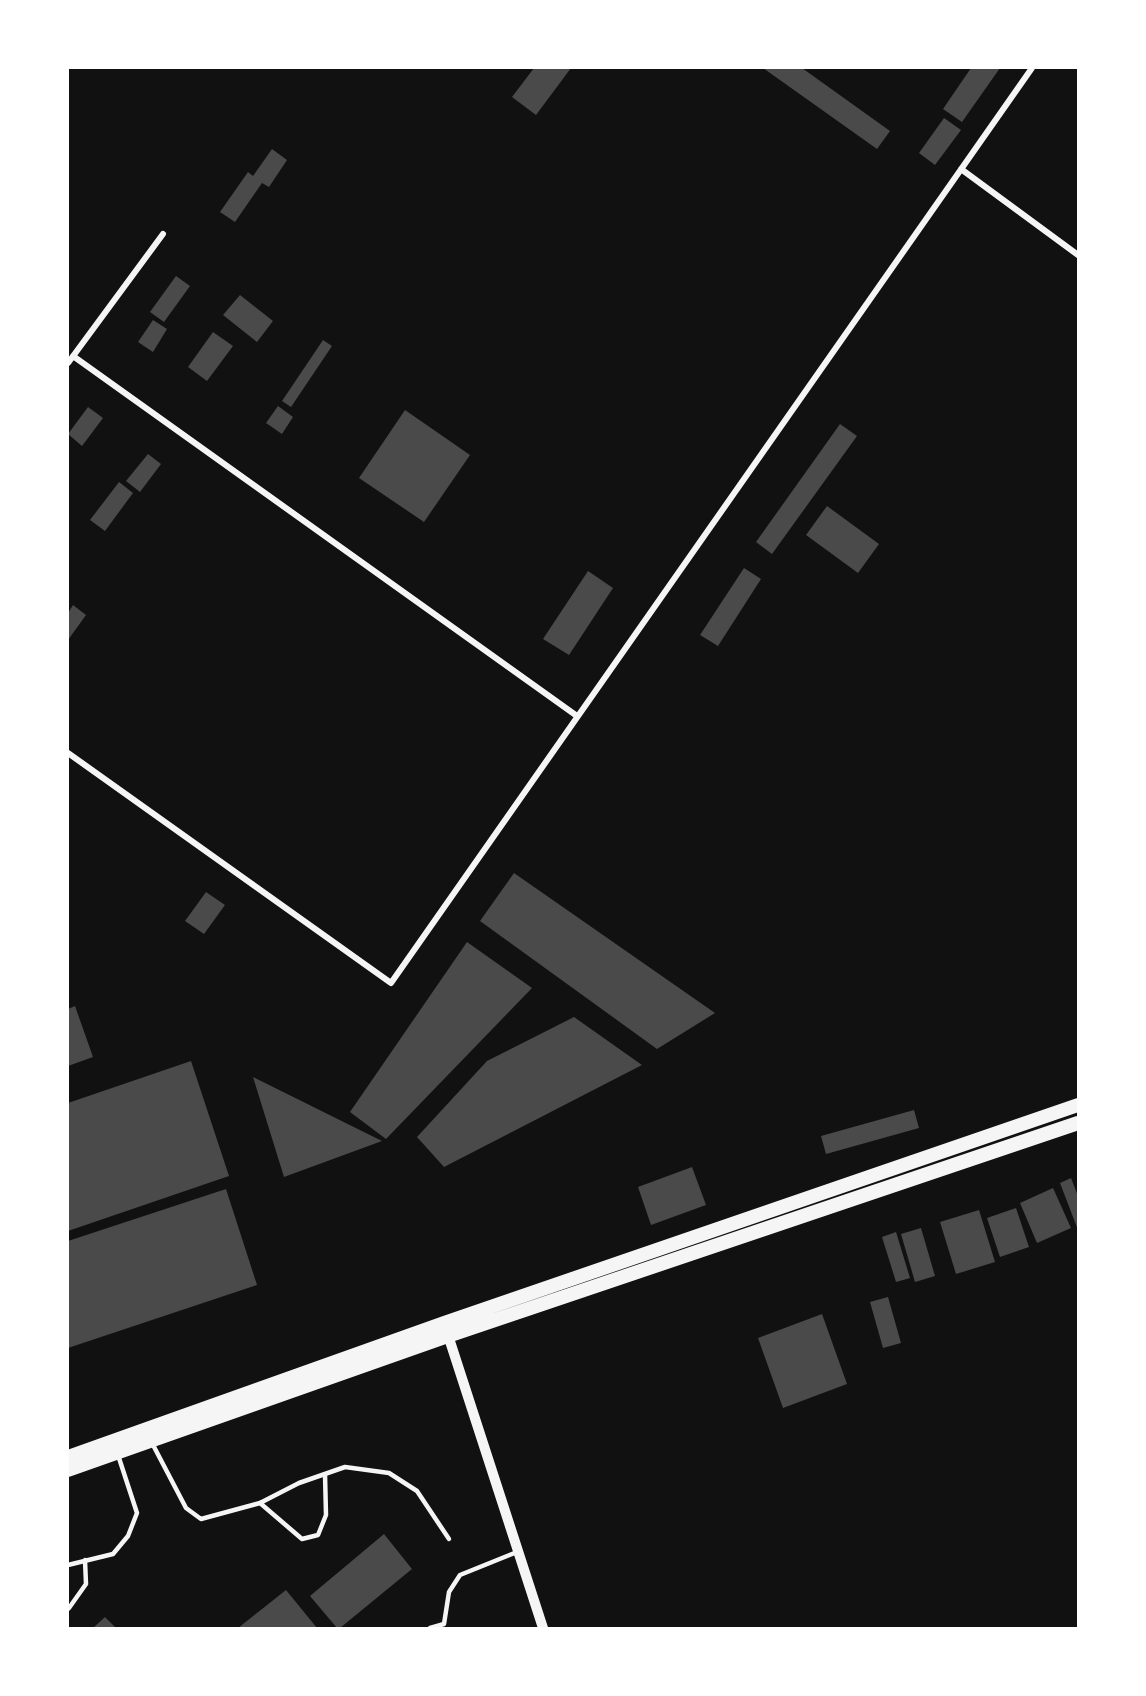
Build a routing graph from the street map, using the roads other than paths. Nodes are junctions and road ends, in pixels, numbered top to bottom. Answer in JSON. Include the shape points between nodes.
{"nodes":[{"id":1,"x":1032,"y":68,"type":"edge"},
{"id":2,"x":961,"y":169,"type":"junction"},
{"id":3,"x":163,"y":234,"type":"dead end"},
{"id":4,"x":1078,"y":255,"type":"edge"},
{"id":5,"x":73,"y":356,"type":"junction"},
{"id":6,"x":68,"y":363,"type":"edge"},
{"id":7,"x":577,"y":716,"type":"junction"},
{"id":8,"x":68,"y":753,"type":"edge"},
{"id":9,"x":1078,"y":1105,"type":"edge"},
{"id":10,"x":1078,"y":1123,"type":"edge"},
{"id":11,"x":446,"y":1330,"type":"junction"},
{"id":12,"x":151,"y":1441,"type":"junction"},
{"id":13,"x":117,"y":1453,"type":"junction"},
{"id":14,"x":68,"y":1457,"type":"edge"},
{"id":15,"x":68,"y":1470,"type":"edge"},
{"id":16,"x":325,"y":1474,"type":"junction"},
{"id":17,"x":260,"y":1503,"type":"junction"},
{"id":18,"x":449,"y":1539,"type":"dead end"},
{"id":19,"x":518,"y":1552,"type":"junction"},
{"id":20,"x":85,"y":1560,"type":"junction"},
{"id":21,"x":68,"y":1564,"type":"edge"},
{"id":22,"x":68,"y":1609,"type":"edge"},
{"id":23,"x":446,"y":1627,"type":"edge"},
{"id":24,"x":430,"y":1629,"type":"edge"},
{"id":25,"x":543,"y":1629,"type":"edge"}],
"edges":[{"from":1,"to":2,"type":"street"},
{"from":2,"to":4,"type":"street"},
{"from":2,"to":7,"type":"street"},
{"from":3,"to":5,"type":"street"},
{"from":5,"to":6,"type":"street"},
{"from":5,"to":7,"type":"street"},
{"from":7,"to":8,"type":"street","via":[[391,983]]},
{"from":9,"to":11,"type":"main road"},
{"from":10,"to":11,"type":"main road"},
{"from":11,"to":12,"type":"main road"},
{"from":11,"to":14,"type":"main road"},
{"from":11,"to":19,"type":"street"},
{"from":12,"to":13,"type":"main road"},
{"from":12,"to":17,"type":"lane","via":[[186,1508],[201,1519]]},
{"from":13,"to":15,"type":"main road"},
{"from":13,"to":20,"type":"lane","via":[[137,1513],[128,1536],[113,1554]]},
{"from":16,"to":17,"type":"lane"},
{"from":16,"to":17,"type":"lane","via":[[326,1515],[318,1535],[302,1539]]},
{"from":16,"to":18,"type":"lane","via":[[345,1467],[389,1473],[417,1491]]},
{"from":19,"to":23,"type":"lane","via":[[460,1575],[449,1592]]},
{"from":19,"to":25,"type":"street"},
{"from":20,"to":21,"type":"lane"},
{"from":20,"to":22,"type":"lane","via":[[86,1584]]},
{"from":23,"to":24,"type":"lane"}]}
